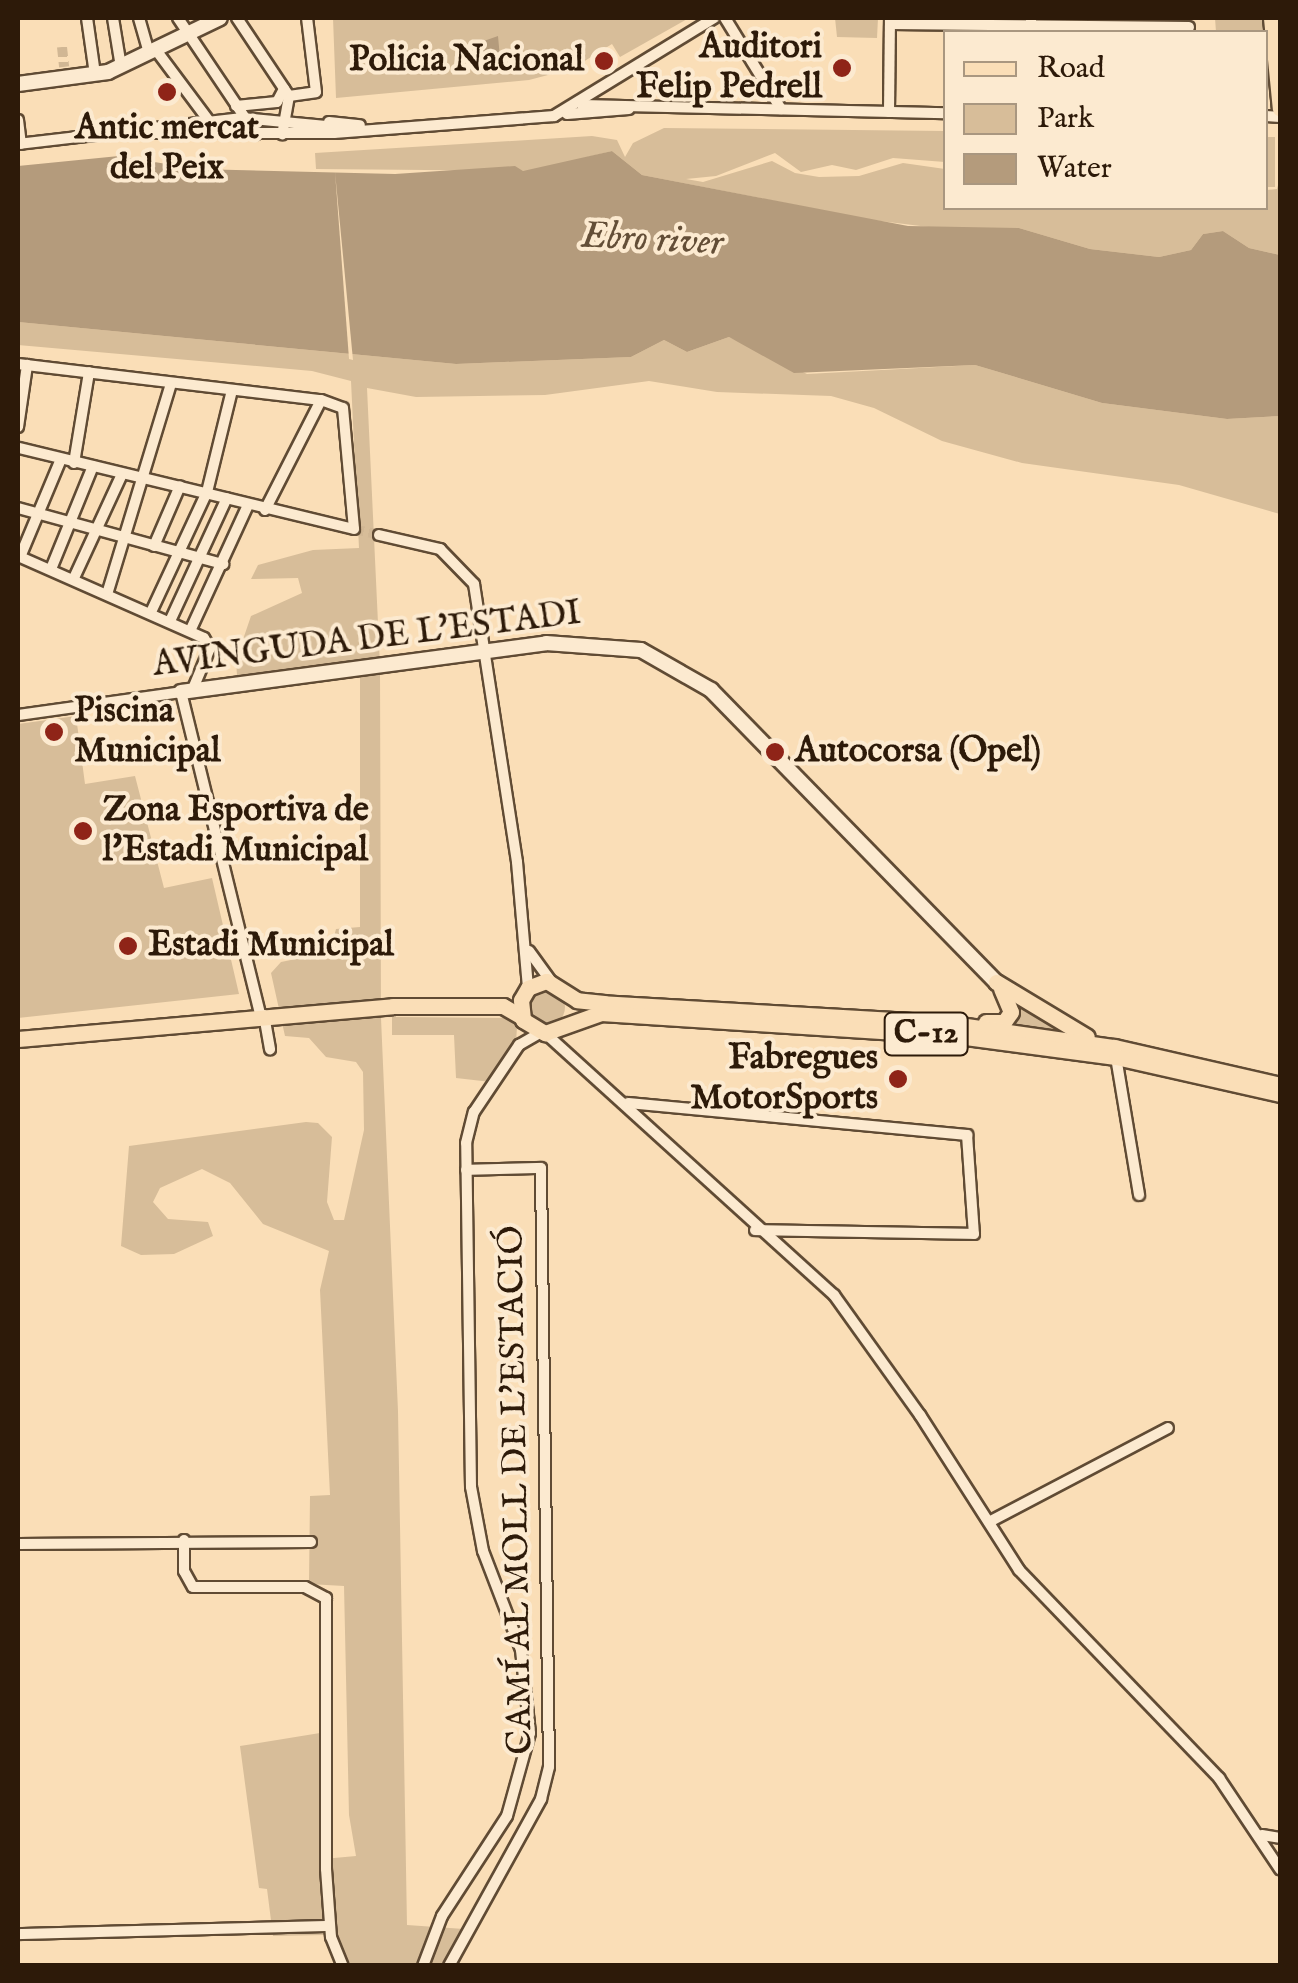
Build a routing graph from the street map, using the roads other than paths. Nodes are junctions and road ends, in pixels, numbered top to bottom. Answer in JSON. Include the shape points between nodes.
{"nodes":[{"id":1,"x":88,"y":18,"type":"edge"},
{"id":2,"x":113,"y":18,"type":"edge"},
{"id":3,"x":139,"y":18,"type":"edge"},
{"id":4,"x":178,"y":18,"type":"edge"},
{"id":5,"x":220,"y":18,"type":"edge"},
{"id":6,"x":237,"y":18,"type":"edge"},
{"id":7,"x":714,"y":18,"type":"edge"},
{"id":8,"x":724,"y":18,"type":"edge"},
{"id":9,"x":1271,"y":18,"type":"edge"},
{"id":10,"x":305,"y":21,"type":"edge"},
{"id":11,"x":891,"y":21,"type":"edge"},
{"id":12,"x":1031,"y":25,"type":"edge"},
{"id":13,"x":1189,"y":26,"type":"edge"},
{"id":14,"x":188,"y":34,"type":"junction"},
{"id":15,"x":153,"y":52,"type":"junction"},
{"id":16,"x":122,"y":67,"type":"junction"},
{"id":17,"x":95,"y":74,"type":"junction"},
{"id":18,"x":18,"y":84,"type":"edge"},
{"id":19,"x":608,"y":86,"type":"junction"},
{"id":20,"x":286,"y":92,"type":"junction"},
{"id":21,"x":613,"y":102,"type":"junction"},
{"id":22,"x":233,"y":104,"type":"junction"},
{"id":23,"x":665,"y":106,"type":"junction"},
{"id":24,"x":571,"y":108,"type":"junction"},
{"id":25,"x":781,"y":109,"type":"junction"},
{"id":26,"x":1280,"y":109,"type":"edge"},
{"id":27,"x":888,"y":112,"type":"junction"},
{"id":28,"x":943,"y":113,"type":"edge"},
{"id":29,"x":554,"y":116,"type":"junction"},
{"id":30,"x":242,"y":118,"type":"junction"},
{"id":31,"x":288,"y":118,"type":"junction"},
{"id":32,"x":225,"y":119,"type":"junction"},
{"id":33,"x":18,"y":120,"type":"edge"},
{"id":34,"x":209,"y":121,"type":"junction"},
{"id":35,"x":360,"y":125,"type":"junction"},
{"id":36,"x":382,"y":128,"type":"junction"},
{"id":37,"x":123,"y":133,"type":"junction"},
{"id":38,"x":256,"y":134,"type":"junction"},
{"id":39,"x":282,"y":134,"type":"junction"},
{"id":40,"x":19,"y":144,"type":"edge"},
{"id":41,"x":22,"y":365,"type":"edge"},
{"id":42,"x":88,"y":372,"type":"junction"},
{"id":43,"x":170,"y":383,"type":"junction"},
{"id":44,"x":232,"y":390,"type":"junction"},
{"id":45,"x":321,"y":400,"type":"junction"},
{"id":46,"x":18,"y":427,"type":"edge"},
{"id":47,"x":18,"y":448,"type":"edge"},
{"id":48,"x":61,"y":459,"type":"junction"},
{"id":49,"x":74,"y":462,"type":"junction"},
{"id":50,"x":93,"y":466,"type":"junction"},
{"id":51,"x":122,"y":474,"type":"junction"},
{"id":52,"x":144,"y":479,"type":"junction"},
{"id":53,"x":180,"y":486,"type":"junction"},
{"id":54,"x":206,"y":492,"type":"junction"},
{"id":55,"x":228,"y":498,"type":"junction"},
{"id":56,"x":248,"y":504,"type":"junction"},
{"id":57,"x":18,"y":508,"type":"edge"},
{"id":58,"x":265,"y":510,"type":"junction"},
{"id":59,"x":40,"y":514,"type":"junction"},
{"id":60,"x":69,"y":522,"type":"junction"},
{"id":61,"x":96,"y":530,"type":"junction"},
{"id":62,"x":379,"y":535,"type":"tunnel mouth"},
{"id":63,"x":129,"y":538,"type":"junction"},
{"id":64,"x":154,"y":546,"type":"junction"},
{"id":65,"x":180,"y":552,"type":"junction"},
{"id":66,"x":19,"y":556,"type":"edge"},
{"id":67,"x":200,"y":556,"type":"junction"},
{"id":68,"x":223,"y":564,"type":"junction"},
{"id":69,"x":50,"y":569,"type":"junction"},
{"id":70,"x":74,"y":578,"type":"junction"},
{"id":71,"x":108,"y":591,"type":"junction"},
{"id":72,"x":152,"y":610,"type":"junction"},
{"id":73,"x":171,"y":619,"type":"junction"},
{"id":74,"x":191,"y":629,"type":"junction"},
{"id":75,"x":486,"y":650,"type":"junction"},
{"id":76,"x":186,"y":691,"type":"junction"},
{"id":77,"x":18,"y":712,"type":"edge"},
{"id":78,"x":526,"y":945,"type":"junction"},
{"id":79,"x":553,"y":982,"type":"junction"},
{"id":80,"x":996,"y":982,"type":"junction"},
{"id":81,"x":526,"y":990,"type":"junction"},
{"id":82,"x":568,"y":992,"type":"junction"},
{"id":83,"x":504,"y":1006,"type":"junction"},
{"id":84,"x":262,"y":1014,"type":"junction"},
{"id":85,"x":522,"y":1018,"type":"junction"},
{"id":86,"x":566,"y":1023,"type":"junction"},
{"id":87,"x":946,"y":1024,"type":"junction"},
{"id":88,"x":543,"y":1033,"type":"junction"},
{"id":89,"x":18,"y":1039,"type":"edge"},
{"id":90,"x":520,"y":1044,"type":"junction"},
{"id":91,"x":270,"y":1048,"type":"dead end"},
{"id":92,"x":1115,"y":1052,"type":"junction"},
{"id":93,"x":574,"y":1056,"type":"junction"},
{"id":94,"x":1280,"y":1086,"type":"edge"},
{"id":95,"x":1280,"y":1094,"type":"edge"},
{"id":96,"x":626,"y":1102,"type":"junction"},
{"id":97,"x":466,"y":1170,"type":"junction"},
{"id":98,"x":1139,"y":1194,"type":"dead end"},
{"id":99,"x":754,"y":1230,"type":"junction"},
{"id":100,"x":1168,"y":1428,"type":"dead end"},
{"id":101,"x":988,"y":1522,"type":"junction"},
{"id":102,"x":184,"y":1540,"type":"junction"},
{"id":103,"x":311,"y":1542,"type":"dead end"},
{"id":104,"x":18,"y":1544,"type":"edge"},
{"id":105,"x":1262,"y":1835,"type":"junction"},
{"id":106,"x":1280,"y":1838,"type":"edge"},
{"id":107,"x":1277,"y":1856,"type":"edge"},
{"id":108,"x":1280,"y":1869,"type":"edge"},
{"id":109,"x":330,"y":1926,"type":"junction"},
{"id":110,"x":18,"y":1934,"type":"edge"},
{"id":111,"x":342,"y":1966,"type":"edge"},
{"id":112,"x":424,"y":1966,"type":"edge"},
{"id":113,"x":449,"y":1966,"type":"edge"}],
"edges":[{"from":1,"to":17,"type":"street"},
{"from":2,"to":16,"type":"street"},
{"from":3,"to":15,"type":"street"},
{"from":4,"to":14,"type":"street"},
{"from":5,"to":14,"type":"street"},
{"from":6,"to":20,"type":"street"},
{"from":7,"to":8,"type":"street"},
{"from":7,"to":19,"type":"street"},
{"from":8,"to":25,"type":"street"},
{"from":9,"to":26,"type":"main road"},
{"from":10,"to":20,"type":"street","via":[[316,92]]},
{"from":11,"to":12,"type":"street"},
{"from":11,"to":27,"type":"street"},
{"from":12,"to":13,"type":"street"},
{"from":14,"to":15,"type":"street"},
{"from":14,"to":22,"type":"street"},
{"from":15,"to":16,"type":"street"},
{"from":15,"to":34,"type":"street"},
{"from":16,"to":17,"type":"street"},
{"from":17,"to":18,"type":"street"},
{"from":19,"to":21,"type":"street"},
{"from":19,"to":24,"type":"street"},
{"from":20,"to":22,"type":"street","via":[[277,102],[248,109]]},
{"from":20,"to":31,"type":"street"},
{"from":20,"to":35,"type":"street","via":[[306,116]]},
{"from":21,"to":23,"type":"street"},
{"from":21,"to":24,"type":"street"},
{"from":22,"to":30,"type":"street"},
{"from":22,"to":32,"type":"street"},
{"from":23,"to":25,"type":"street"},
{"from":23,"to":29,"type":"street"},
{"from":24,"to":29,"type":"street"},
{"from":25,"to":27,"type":"street"},
{"from":27,"to":28,"type":"street"},
{"from":29,"to":36,"type":"street"},
{"from":30,"to":31,"type":"street"},
{"from":30,"to":32,"type":"street"},
{"from":30,"to":38,"type":"street"},
{"from":31,"to":35,"type":"street"},
{"from":31,"to":39,"type":"street"},
{"from":32,"to":34,"type":"street"},
{"from":33,"to":40,"type":"street"},
{"from":34,"to":37,"type":"street"},
{"from":35,"to":36,"type":"street"},
{"from":36,"to":39,"type":"street"},
{"from":37,"to":38,"type":"street"},
{"from":37,"to":40,"type":"street"},
{"from":38,"to":39,"type":"street"},
{"from":41,"to":42,"type":"street"},
{"from":41,"to":46,"type":"street"},
{"from":42,"to":43,"type":"street"},
{"from":42,"to":49,"type":"street"},
{"from":43,"to":44,"type":"street"},
{"from":43,"to":52,"type":"street"},
{"from":44,"to":45,"type":"street"},
{"from":44,"to":54,"type":"street"},
{"from":45,"to":58,"type":"street"},
{"from":45,"to":58,"type":"street","via":[[343,408],[354,529]]},
{"from":47,"to":48,"type":"street"},
{"from":48,"to":49,"type":"street"},
{"from":48,"to":59,"type":"street"},
{"from":49,"to":50,"type":"street"},
{"from":50,"to":51,"type":"street"},
{"from":50,"to":60,"type":"street"},
{"from":51,"to":52,"type":"street"},
{"from":51,"to":61,"type":"street"},
{"from":52,"to":53,"type":"street"},
{"from":52,"to":63,"type":"street"},
{"from":53,"to":54,"type":"street"},
{"from":53,"to":64,"type":"street"},
{"from":54,"to":55,"type":"street"},
{"from":54,"to":65,"type":"street"},
{"from":55,"to":56,"type":"street"},
{"from":55,"to":67,"type":"street"},
{"from":56,"to":58,"type":"street"},
{"from":56,"to":68,"type":"street"},
{"from":57,"to":59,"type":"street"},
{"from":59,"to":60,"type":"street"},
{"from":59,"to":66,"type":"street"},
{"from":60,"to":61,"type":"street"},
{"from":60,"to":69,"type":"street"},
{"from":61,"to":63,"type":"street"},
{"from":61,"to":70,"type":"street"},
{"from":62,"to":75,"type":"street","via":[[440,549],[465,568]]},
{"from":63,"to":64,"type":"street"},
{"from":63,"to":71,"type":"street"},
{"from":64,"to":65,"type":"street"},
{"from":65,"to":67,"type":"street"},
{"from":65,"to":72,"type":"street"},
{"from":66,"to":69,"type":"street"},
{"from":67,"to":68,"type":"street"},
{"from":67,"to":73,"type":"street"},
{"from":68,"to":74,"type":"street"},
{"from":69,"to":70,"type":"street"},
{"from":70,"to":71,"type":"street"},
{"from":71,"to":72,"type":"street"},
{"from":72,"to":73,"type":"street"},
{"from":73,"to":74,"type":"street"},
{"from":74,"to":76,"type":"street","via":[[210,648]]},
{"from":75,"to":76,"type":"street","name":"AVINGUDA DE L'ESTADI"},
{"from":75,"to":78,"type":"street"},
{"from":75,"to":80,"type":"street","name":"AVINGUDA DE L'ESTADI","via":[[599,642],[678,666],[711,690]]},
{"from":76,"to":77,"type":"street","name":"AVINGUDA DE L'ESTADI"},
{"from":76,"to":84,"type":"street"},
{"from":78,"to":79,"type":"street"},
{"from":78,"to":81,"type":"street"},
{"from":79,"to":81,"type":"main road"},
{"from":79,"to":82,"type":"main road","number":"C-12"},
{"from":80,"to":87,"type":"main road","via":[[1011,1005],[1004,1022]]},
{"from":80,"to":92,"type":"main road","via":[[1052,1021]]},
{"from":81,"to":83,"type":"main road"},
{"from":81,"to":85,"type":"main road"},
{"from":82,"to":86,"type":"main road"},
{"from":82,"to":87,"type":"main road","number":"C-12","via":[[577,1000],[744,1015]]},
{"from":83,"to":84,"type":"main road"},
{"from":83,"to":85,"type":"main road"},
{"from":84,"to":89,"type":"main road"},
{"from":84,"to":91,"type":"street"},
{"from":85,"to":88,"type":"main road"},
{"from":85,"to":90,"type":"street"},
{"from":86,"to":88,"type":"main road","number":"C-12"},
{"from":86,"to":92,"type":"main road","number":"C-12","via":[[601,1012]]},
{"from":86,"to":93,"type":"street"},
{"from":87,"to":92,"type":"main road","number":"C-12"},
{"from":88,"to":90,"type":"street"},
{"from":88,"to":93,"type":"street"},
{"from":90,"to":97,"type":"street","via":[[468,1124]]},
{"from":92,"to":94,"type":"main road","number":"C-12"},
{"from":92,"to":95,"type":"main road","number":"C-12"},
{"from":92,"to":98,"type":"street"},
{"from":93,"to":96,"type":"street"},
{"from":96,"to":99,"type":"street"},
{"from":96,"to":99,"type":"street","via":[[966,1135],[974,1234]]},
{"from":97,"to":112,"type":"street","via":[[471,1487],[483,1551],[521,1650],[531,1710],[517,1792],[496,1838],[442,1916]]},
{"from":97,"to":113,"type":"street","name":"CAMÍ AL MOLL DE L'ESTACIÓ","via":[[540,1168],[548,1781]]},
{"from":99,"to":101,"type":"street","via":[[841,1305]]},
{"from":100,"to":101,"type":"street"},
{"from":101,"to":105,"type":"street","via":[[1046,1601],[1219,1778]]},
{"from":102,"to":103,"type":"street"},
{"from":102,"to":104,"type":"street"},
{"from":102,"to":109,"type":"street","via":[[184,1571],[193,1587],[305,1587],[326,1598]]},
{"from":105,"to":106,"type":"street"},
{"from":105,"to":107,"type":"street"},
{"from":107,"to":108,"type":"street"},
{"from":109,"to":110,"type":"street"},
{"from":109,"to":111,"type":"street"}]}
